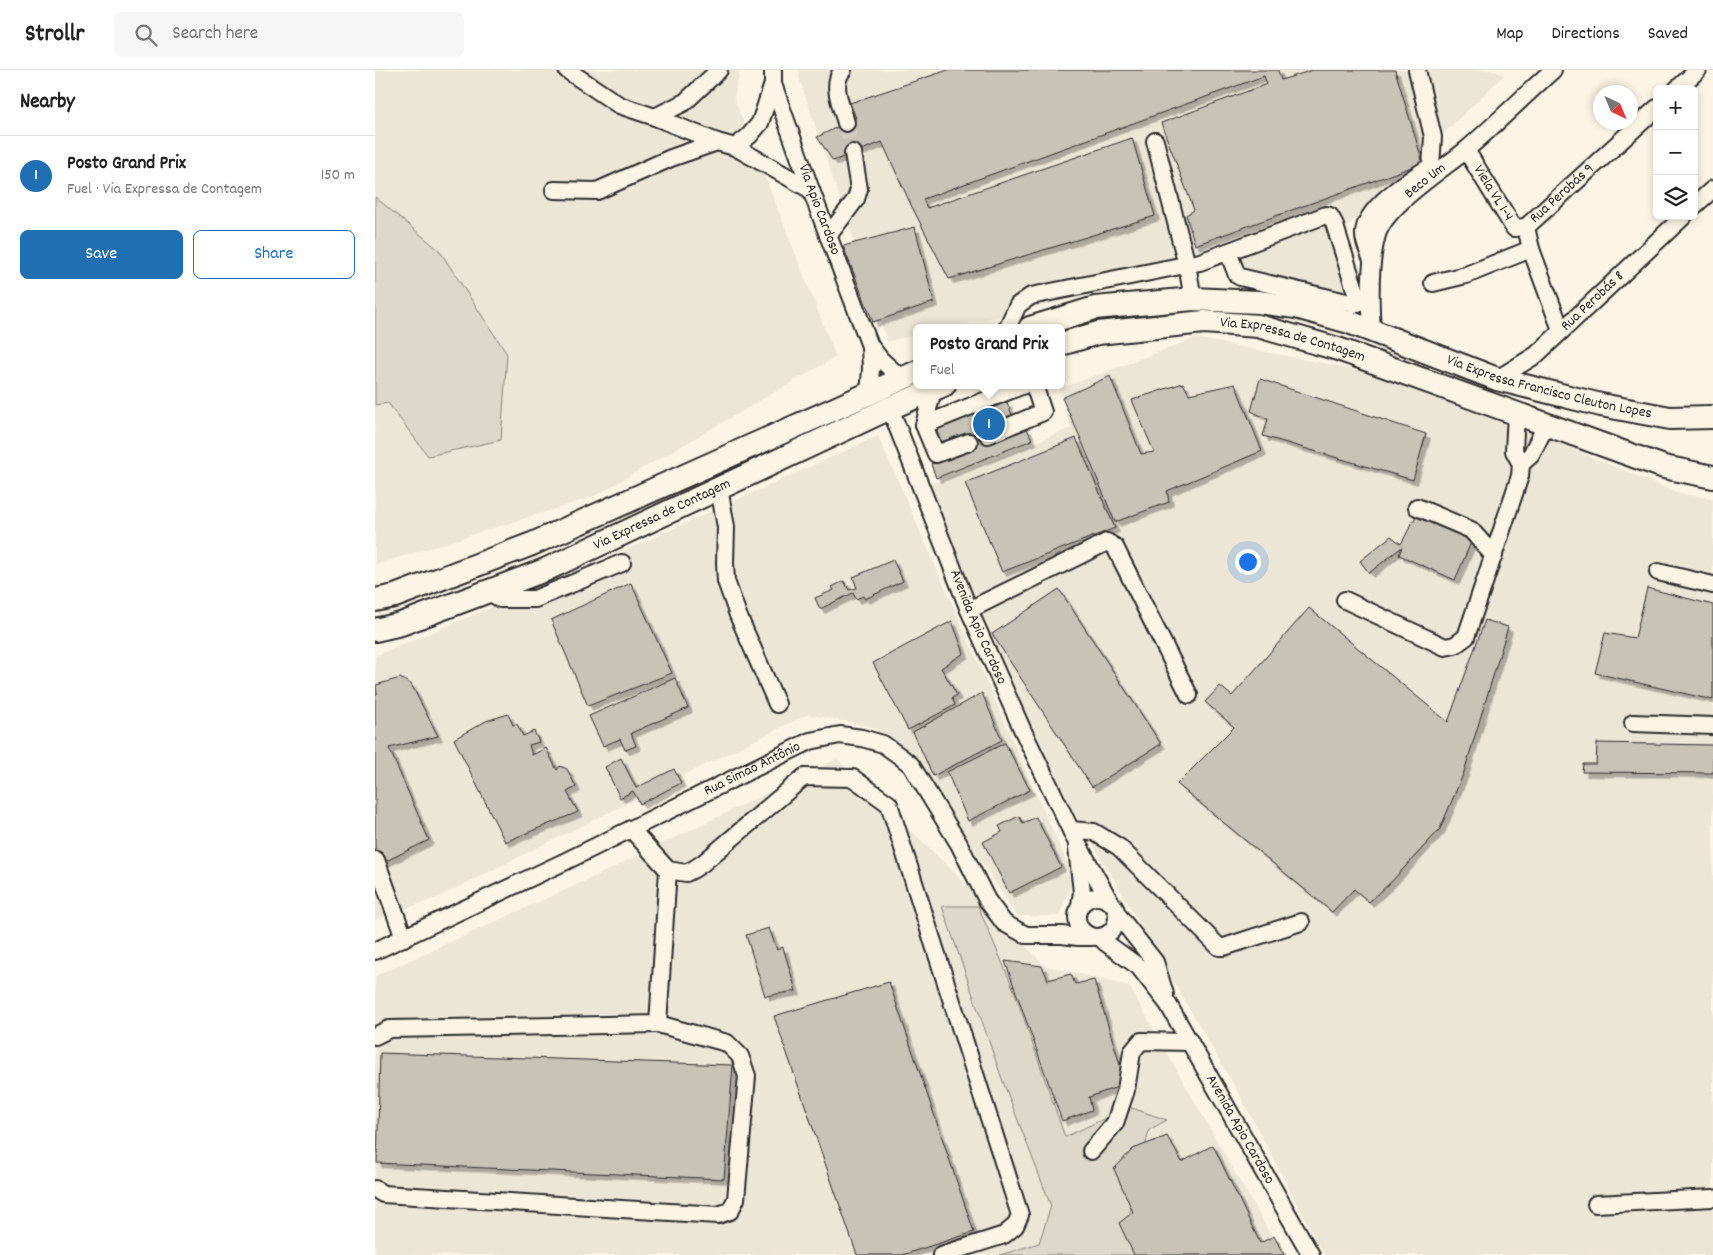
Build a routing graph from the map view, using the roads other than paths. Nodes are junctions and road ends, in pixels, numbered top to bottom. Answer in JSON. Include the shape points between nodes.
{"nodes":[{"id":1,"x":567,"y":70,"type":"edge"},
{"id":2,"x":719,"y":70,"type":"edge"},
{"id":3,"x":843,"y":70,"type":"edge"},
{"id":4,"x":1417,"y":70,"type":"edge"},
{"id":5,"x":1553,"y":70,"type":"edge"},
{"id":6,"x":1698,"y":70,"type":"edge"},
{"id":7,"x":773,"y":77,"type":"edge"},
{"id":8,"x":1681,"y":85,"type":"edge"},
{"id":9,"x":1653,"y":112,"type":"edge"},
{"id":10,"x":655,"y":117,"type":"junction"},
{"id":11,"x":846,"y":123,"type":"tunnel mouth"},
{"id":12,"x":1155,"y":141,"type":"dead end"},
{"id":13,"x":717,"y":142,"type":"junction"},
{"id":14,"x":735,"y":147,"type":"junction"},
{"id":15,"x":1466,"y":150,"type":"junction"},
{"id":16,"x":853,"y":153,"type":"tunnel mouth"},
{"id":17,"x":1713,"y":189,"type":"edge"},
{"id":18,"x":554,"y":190,"type":"dead end"},
{"id":19,"x":811,"y":190,"type":"junction"},
{"id":20,"x":1698,"y":202,"type":"edge"},
{"id":21,"x":1679,"y":220,"type":"edge"},
{"id":22,"x":1526,"y":227,"type":"junction"},
{"id":23,"x":828,"y":236,"type":"junction"},
{"id":24,"x":1531,"y":249,"type":"junction"},
{"id":25,"x":1228,"y":252,"type":"junction"},
{"id":26,"x":1373,"y":262,"type":"junction"},
{"id":27,"x":1187,"y":265,"type":"junction"},
{"id":28,"x":1433,"y":283,"type":"dead end"},
{"id":29,"x":1193,"y":299,"type":"junction"},
{"id":30,"x":1009,"y":324,"type":"edge"},
{"id":31,"x":1043,"y":324,"type":"edge"},
{"id":32,"x":1561,"y":330,"type":"junction"},
{"id":33,"x":1380,"y":333,"type":"junction"},
{"id":34,"x":1065,"y":343,"type":"edge"},
{"id":35,"x":870,"y":346,"type":"junction"},
{"id":36,"x":909,"y":376,"type":"edge"},
{"id":37,"x":1497,"y":379,"type":"junction"},
{"id":38,"x":936,"y":389,"type":"edge"},
{"id":39,"x":938,"y":389,"type":"edge"},
{"id":40,"x":1014,"y":389,"type":"edge"},
{"id":41,"x":1035,"y":389,"type":"edge"},
{"id":42,"x":869,"y":394,"type":"junction"},
{"id":43,"x":890,"y":408,"type":"junction"},
{"id":44,"x":1516,"y":413,"type":"junction"},
{"id":45,"x":1713,"y":417,"type":"edge"},
{"id":46,"x":923,"y":424,"type":"junction"},
{"id":47,"x":1546,"y":425,"type":"junction"},
{"id":48,"x":988,"y":435,"type":"dead end"},
{"id":49,"x":969,"y":442,"type":"dead end"},
{"id":50,"x":1521,"y":464,"type":"junction"},
{"id":51,"x":1713,"y":477,"type":"edge"},
{"id":52,"x":719,"y":488,"type":"junction"},
{"id":53,"x":1417,"y":507,"type":"dead end"},
{"id":54,"x":1494,"y":556,"type":"junction"},
{"id":55,"x":622,"y":563,"type":"dead end"},
{"id":56,"x":1658,"y":572,"type":"dead end"},
{"id":57,"x":1713,"y":585,"type":"edge"},
{"id":58,"x":489,"y":591,"type":"junction"},
{"id":59,"x":375,"y":600,"type":"edge"},
{"id":60,"x":1345,"y":600,"type":"dead end"},
{"id":61,"x":969,"y":610,"type":"junction"},
{"id":62,"x":375,"y":630,"type":"edge"},
{"id":63,"x":1189,"y":695,"type":"dead end"},
{"id":64,"x":777,"y":704,"type":"dead end"},
{"id":65,"x":1633,"y":723,"type":"dead end"},
{"id":66,"x":1713,"y":726,"type":"edge"},
{"id":67,"x":631,"y":829,"type":"junction"},
{"id":68,"x":1073,"y":835,"type":"junction"},
{"id":69,"x":376,"y":860,"type":"edge"},
{"id":70,"x":668,"y":870,"type":"junction"},
{"id":71,"x":1113,"y":907,"type":"junction"},
{"id":72,"x":1078,"y":909,"type":"junction"},
{"id":73,"x":1301,"y":922,"type":"dead end"},
{"id":74,"x":1062,"y":935,"type":"junction"},
{"id":75,"x":1096,"y":937,"type":"junction"},
{"id":76,"x":404,"y":938,"type":"junction"},
{"id":77,"x":375,"y":951,"type":"edge"},
{"id":78,"x":1168,"y":1004,"type":"junction"},
{"id":79,"x":658,"y":1024,"type":"junction"},
{"id":80,"x":375,"y":1036,"type":"edge"},
{"id":81,"x":1190,"y":1042,"type":"junction"},
{"id":82,"x":1091,"y":1151,"type":"dead end"},
{"id":83,"x":375,"y":1189,"type":"edge"},
{"id":84,"x":1713,"y":1198,"type":"edge"},
{"id":85,"x":1596,"y":1204,"type":"dead end"},
{"id":86,"x":941,"y":1255,"type":"edge"},
{"id":87,"x":1311,"y":1255,"type":"edge"}],
"edges":[{"from":1,"to":10,"type":"street","via":[[619,106]]},
{"from":2,"to":10,"type":"street","via":[[685,102]]},
{"from":3,"to":11,"type":"street","via":[[836,85]]},
{"from":4,"to":26,"type":"street","via":[[1433,137],[1431,166],[1400,186],[1369,216],[1363,234]]},
{"from":5,"to":15,"type":"street","name":"Beco Um"},
{"from":6,"to":8,"type":"street"},
{"from":7,"to":14,"type":"street","via":[[760,123]]},
{"from":7,"to":19,"type":"street","name":"Via Apio Cardoso"},
{"from":9,"to":22,"type":"street","name":"Rua Perobás 9"},
{"from":10,"to":13,"type":"street"},
{"from":12,"to":27,"type":"street"},
{"from":13,"to":14,"type":"street"},
{"from":13,"to":18,"type":"street","via":[[671,158],[597,191]]},
{"from":14,"to":19,"type":"street"},
{"from":15,"to":22,"type":"street","name":"Viela VL 1-4","via":[[1514,228]]},
{"from":15,"to":26,"type":"street","name":"Beco Um","via":[[1394,207],[1377,235]]},
{"from":16,"to":23,"type":"street","via":[[859,189],[856,199]]},
{"from":17,"to":20,"type":"street"},
{"from":19,"to":23,"type":"street","name":"Via Apio Cardoso"},
{"from":21,"to":32,"type":"street","name":"Rua Perobás 8"},
{"from":22,"to":24,"type":"street","name":"Rua Perobás 9"},
{"from":23,"to":35,"type":"street","name":"Via Apio Cardoso"},
{"from":24,"to":28,"type":"street","via":[[1466,275]]},
{"from":24,"to":32,"type":"street","name":"Rua Perobás 9"},
{"from":25,"to":25,"type":"street","via":[[1330,216],[1358,303],[1240,277]]},
{"from":25,"to":27,"type":"street"},
{"from":26,"to":33,"type":"street","name":"Beco Um","via":[[1371,310]]},
{"from":27,"to":29,"type":"street"},
{"from":27,"to":30,"type":"street","via":[[1031,296],[1018,306]]},
{"from":29,"to":31,"type":"highway","name":"Via Expressa de Contagem","via":[[1095,308]]},
{"from":29,"to":33,"type":"highway","name":"Via Expressa de Contagem","via":[[1296,307]]},
{"from":32,"to":37,"type":"street","name":"Rua Perobás 8","via":[[1536,355]]},
{"from":33,"to":37,"type":"highway","name":"Via Expressa Francisco Cleuton Lopes"},
{"from":34,"to":44,"type":"highway","name":"Via Expressa de Contagem","via":[[1098,333],[1204,322],[1258,326],[1339,349]]},
{"from":35,"to":36,"type":"street","name":"Via Apio Cardoso","via":[[881,360]]},
{"from":35,"to":42,"type":"street","name":"Via Apio Cardoso"},
{"from":36,"to":42,"type":"highway","name":"Via Expressa de Contagem"},
{"from":37,"to":45,"type":"highway","name":"Via Expressa Francisco Cleuton Lopes","via":[[1670,418]]},
{"from":38,"to":43,"type":"highway","name":"Via Expressa de Contagem"},
{"from":39,"to":46,"type":"street"},
{"from":40,"to":46,"type":"street"},
{"from":41,"to":48,"type":"street","via":[[1043,412]]},
{"from":42,"to":59,"type":"highway","name":"Via Expressa de Contagem","via":[[532,544],[395,596]]},
{"from":43,"to":52,"type":"highway","name":"Via Expressa de Contagem"},
{"from":43,"to":61,"type":"street","name":"Avenida Apio Cardoso"},
{"from":44,"to":47,"type":"highway"},
{"from":44,"to":50,"type":"street","via":[[1514,450]]},
{"from":46,"to":49,"type":"street","via":[[935,454]]},
{"from":47,"to":50,"type":"street","via":[[1531,455]]},
{"from":47,"to":51,"type":"highway","via":[[1664,467]]},
{"from":50,"to":54,"type":"street"},
{"from":52,"to":58,"type":"highway","name":"Via Expressa de Contagem","via":[[545,570]]},
{"from":52,"to":64,"type":"street","via":[[726,527],[726,581]]},
{"from":53,"to":54,"type":"street","via":[[1471,530]]},
{"from":54,"to":60,"type":"street","via":[[1467,637],[1455,645],[1445,647]]},
{"from":55,"to":58,"type":"street","via":[[535,599],[500,599]]},
{"from":56,"to":57,"type":"street"},
{"from":58,"to":62,"type":"highway","name":"Via Expressa de Contagem","via":[[401,624]]},
{"from":61,"to":63,"type":"street","via":[[1107,542],[1115,547]]},
{"from":61,"to":68,"type":"street","name":"Avenida Apio Cardoso"},
{"from":65,"to":66,"type":"street"},
{"from":67,"to":70,"type":"street"},
{"from":67,"to":74,"type":"street","name":"Rua Simão Antônio","via":[[810,741],[840,735],[862,738],[883,744],[911,765],[959,844],[987,900],[1004,923],[1026,935]]},
{"from":67,"to":76,"type":"street","name":"Rua Simão Antônio"},
{"from":68,"to":71,"type":"street","name":"Avenida Apio Cardoso"},
{"from":68,"to":72,"type":"street","name":"Avenida Apio Cardoso","via":[[1082,892]]},
{"from":68,"to":73,"type":"street","via":[[1094,832],[1119,847],[1219,947]]},
{"from":69,"to":76,"type":"street"},
{"from":70,"to":79,"type":"street"},
{"from":70,"to":86,"type":"street","via":[[686,873],[695,869],[804,777],[853,778],[889,804],[1020,1215],[1015,1226],[1004,1235]]},
{"from":71,"to":72,"type":"street","via":[[1101,897],[1093,897]]},
{"from":71,"to":75,"type":"street","via":[[1117,922],[1107,934]]},
{"from":71,"to":78,"type":"street","name":"Avenida Apio Cardoso","via":[[1155,962]]},
{"from":72,"to":74,"type":"street","via":[[1070,927]]},
{"from":72,"to":75,"type":"street","via":[[1079,928]]},
{"from":74,"to":75,"type":"street","name":"Rua Simão Antônio"},
{"from":75,"to":78,"type":"street","name":"Avenida Apio Cardoso","via":[[1139,967]]},
{"from":76,"to":77,"type":"street","name":"Rua Simão Antônio"},
{"from":78,"to":81,"type":"street","name":"Avenida Apio Cardoso"},
{"from":79,"to":80,"type":"street","via":[[389,1029]]},
{"from":79,"to":83,"type":"street","via":[[727,1043],[740,1056],[747,1076],[736,1200],[730,1211],[718,1215],[383,1194]]},
{"from":81,"to":82,"type":"street","via":[[1141,1041],[1133,1052],[1126,1090],[1115,1123]]},
{"from":81,"to":87,"type":"street","name":"Avenida Apio Cardoso"},
{"from":84,"to":85,"type":"street"}]}
